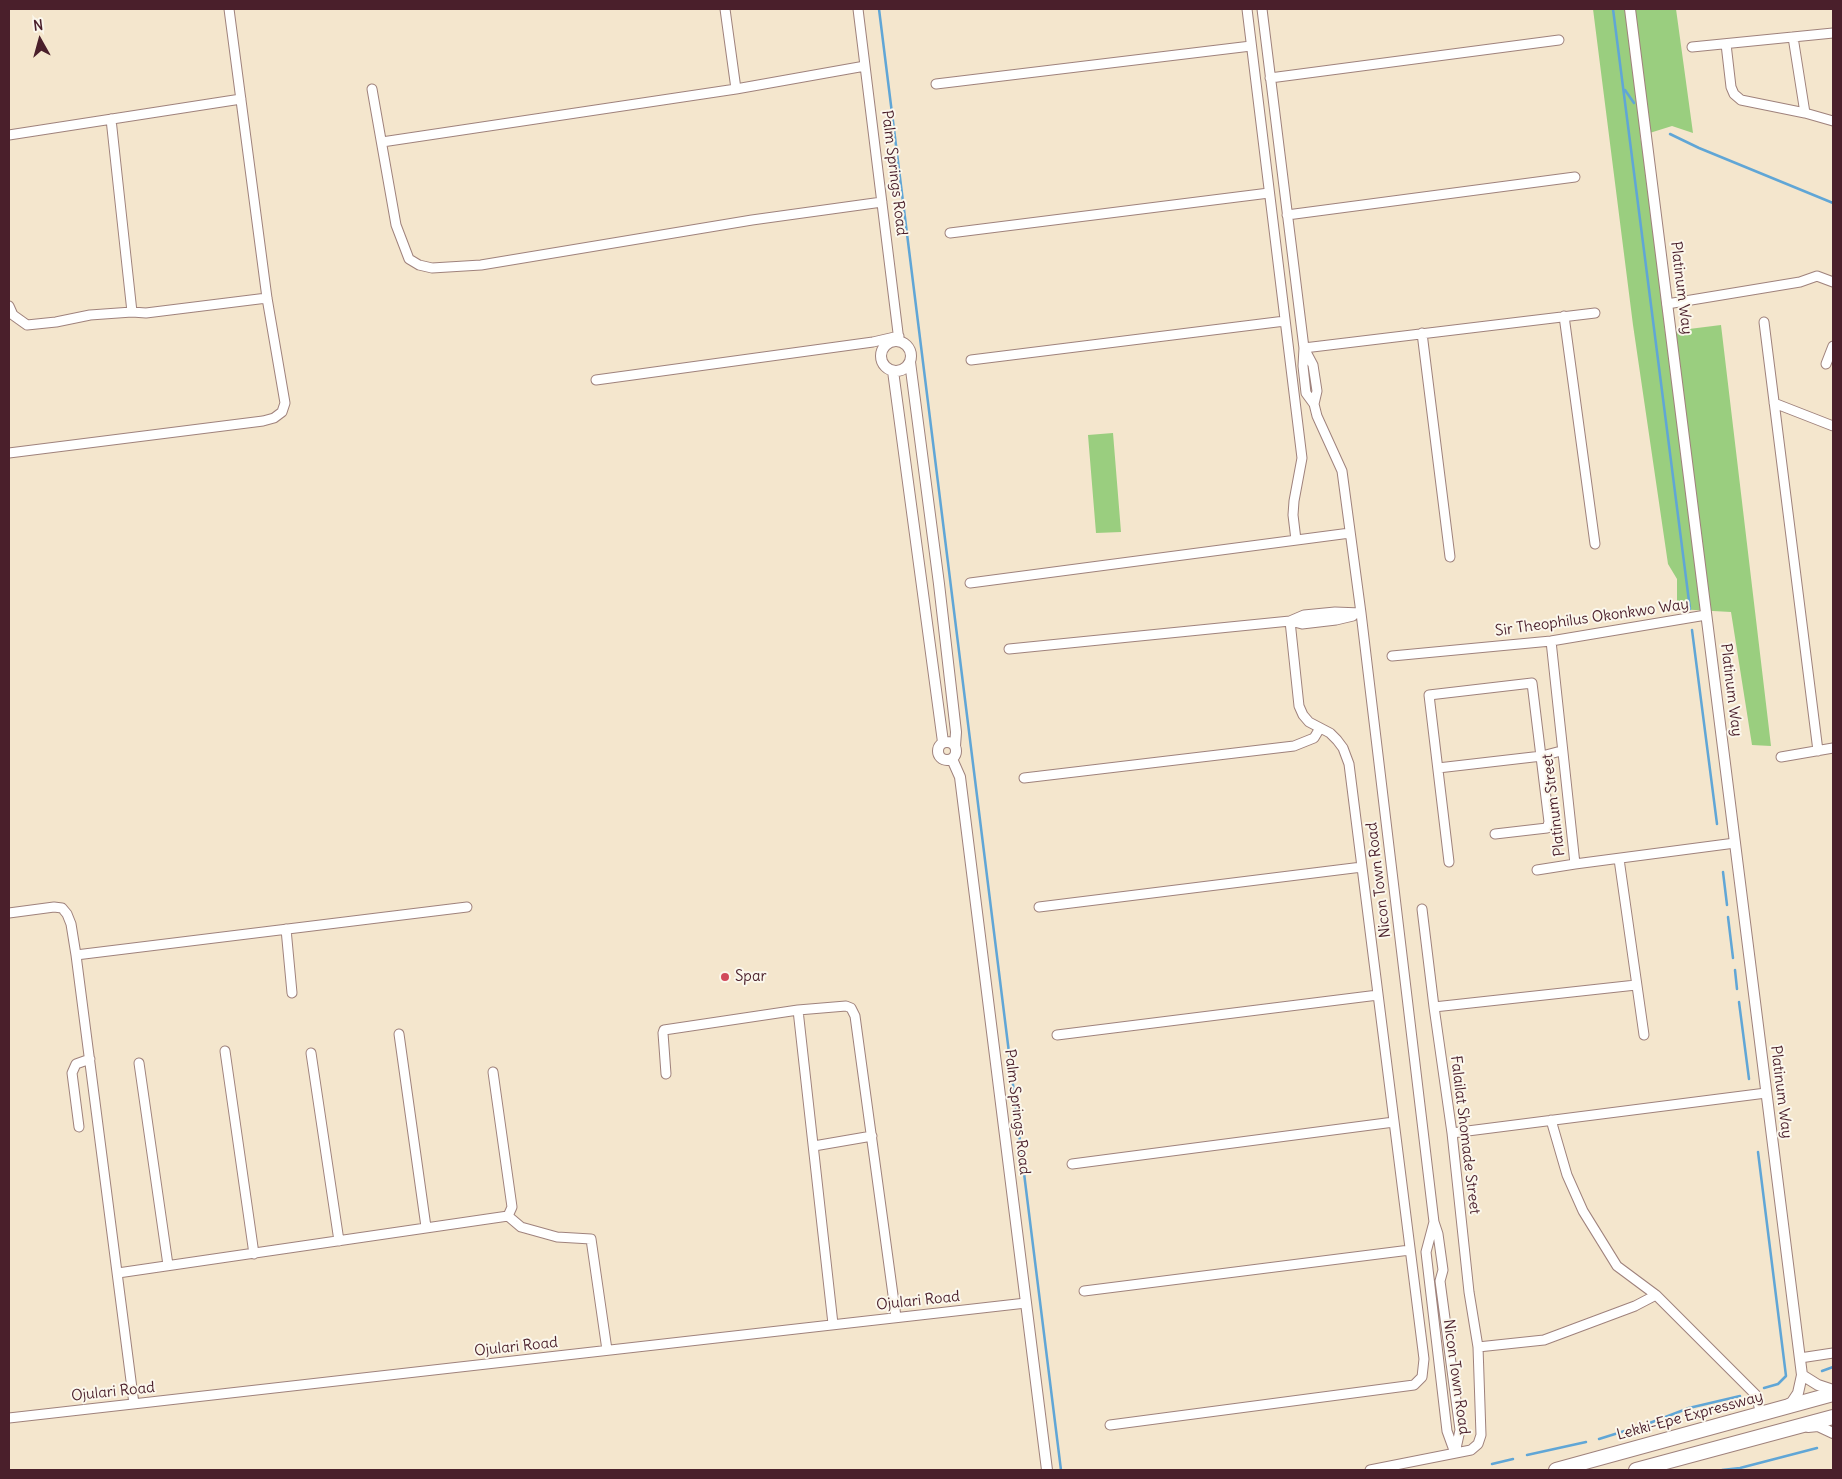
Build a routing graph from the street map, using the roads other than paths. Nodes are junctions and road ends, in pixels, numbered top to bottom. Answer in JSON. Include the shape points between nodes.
{"nodes":[{"id":1,"x":229,"y":9,"type":"edge"},
{"id":2,"x":725,"y":9,"type":"edge"},
{"id":3,"x":858,"y":9,"type":"edge"},
{"id":4,"x":1247,"y":9,"type":"edge"},
{"id":5,"x":1262,"y":9,"type":"edge"},
{"id":6,"x":1631,"y":9,"type":"edge"},
{"id":7,"x":1833,"y":33,"type":"edge"},
{"id":8,"x":1793,"y":37,"type":"junction"},
{"id":9,"x":1559,"y":40,"type":"dead end"},
{"id":10,"x":1726,"y":44,"type":"junction"},
{"id":11,"x":1251,"y":46,"type":"junction"},
{"id":12,"x":1692,"y":47,"type":"dead end"},
{"id":13,"x":865,"y":66,"type":"junction"},
{"id":14,"x":1270,"y":78,"type":"junction"},
{"id":15,"x":936,"y":84,"type":"dead end"},
{"id":16,"x":372,"y":89,"type":"dead end"},
{"id":17,"x":736,"y":89,"type":"junction"},
{"id":18,"x":241,"y":100,"type":"junction"},
{"id":19,"x":1805,"y":113,"type":"junction"},
{"id":20,"x":110,"y":119,"type":"junction"},
{"id":21,"x":1833,"y":121,"type":"edge"},
{"id":22,"x":9,"y":135,"type":"edge"},
{"id":23,"x":382,"y":142,"type":"junction"},
{"id":24,"x":1575,"y":178,"type":"dead end"},
{"id":25,"x":1269,"y":193,"type":"junction"},
{"id":26,"x":882,"y":202,"type":"junction"},
{"id":27,"x":1287,"y":215,"type":"junction"},
{"id":28,"x":950,"y":233,"type":"dead end"},
{"id":29,"x":1833,"y":282,"type":"edge"},
{"id":30,"x":267,"y":298,"type":"junction"},
{"id":31,"x":1667,"y":304,"type":"junction"},
{"id":32,"x":9,"y":306,"type":"edge"},
{"id":33,"x":132,"y":312,"type":"junction"},
{"id":34,"x":1595,"y":312,"type":"dead end"},
{"id":35,"x":1564,"y":316,"type":"junction"},
{"id":36,"x":1285,"y":321,"type":"junction"},
{"id":37,"x":1764,"y":322,"type":"dead end"},
{"id":38,"x":1422,"y":334,"type":"junction"},
{"id":39,"x":899,"y":339,"type":"junction"},
{"id":40,"x":1833,"y":346,"type":"edge"},
{"id":41,"x":1304,"y":348,"type":"junction"},
{"id":42,"x":971,"y":360,"type":"dead end"},
{"id":43,"x":910,"y":362,"type":"junction"},
{"id":44,"x":1826,"y":364,"type":"dead end"},
{"id":45,"x":893,"y":371,"type":"junction"},
{"id":46,"x":596,"y":380,"type":"dead end"},
{"id":47,"x":1774,"y":403,"type":"junction"},
{"id":48,"x":1833,"y":426,"type":"edge"},
{"id":49,"x":9,"y":453,"type":"edge"},
{"id":50,"x":1350,"y":533,"type":"junction"},
{"id":51,"x":1296,"y":540,"type":"junction"},
{"id":52,"x":1595,"y":544,"type":"dead end"},
{"id":53,"x":1450,"y":557,"type":"dead end"},
{"id":54,"x":970,"y":583,"type":"dead end"},
{"id":55,"x":1361,"y":613,"type":"junction"},
{"id":56,"x":1706,"y":615,"type":"junction"},
{"id":57,"x":1290,"y":621,"type":"junction"},
{"id":58,"x":1551,"y":641,"type":"junction"},
{"id":59,"x":1009,"y":649,"type":"dead end"},
{"id":60,"x":1392,"y":656,"type":"dead end"},
{"id":61,"x":1320,"y":728,"type":"junction"},
{"id":62,"x":943,"y":742,"type":"junction"},
{"id":63,"x":955,"y":746,"type":"junction"},
{"id":64,"x":1833,"y":748,"type":"edge"},
{"id":65,"x":1562,"y":751,"type":"junction"},
{"id":66,"x":1818,"y":751,"type":"junction"},
{"id":67,"x":1542,"y":756,"type":"junction"},
{"id":68,"x":1781,"y":757,"type":"dead end"},
{"id":69,"x":952,"y":758,"type":"junction"},
{"id":70,"x":1438,"y":768,"type":"junction"},
{"id":71,"x":1024,"y":778,"type":"dead end"},
{"id":72,"x":1495,"y":834,"type":"dead end"},
{"id":73,"x":1735,"y":844,"type":"junction"},
{"id":74,"x":1619,"y":859,"type":"junction"},
{"id":75,"x":1449,"y":862,"type":"dead end"},
{"id":76,"x":1575,"y":864,"type":"junction"},
{"id":77,"x":1362,"y":867,"type":"junction"},
{"id":78,"x":1537,"y":870,"type":"dead end"},
{"id":79,"x":467,"y":907,"type":"dead end"},
{"id":80,"x":1039,"y":907,"type":"dead end"},
{"id":81,"x":1422,"y":909,"type":"dead end"},
{"id":82,"x":9,"y":912,"type":"edge"},
{"id":83,"x":286,"y":929,"type":"junction"},
{"id":84,"x":76,"y":955,"type":"junction"},
{"id":85,"x":1636,"y":985,"type":"junction"},
{"id":86,"x":292,"y":993,"type":"dead end"},
{"id":87,"x":1378,"y":995,"type":"junction"},
{"id":88,"x":1434,"y":1007,"type":"junction"},
{"id":89,"x":798,"y":1010,"type":"junction"},
{"id":90,"x":399,"y":1034,"type":"dead end"},
{"id":91,"x":1644,"y":1035,"type":"dead end"},
{"id":92,"x":1057,"y":1036,"type":"dead end"},
{"id":93,"x":225,"y":1051,"type":"dead end"},
{"id":94,"x":311,"y":1053,"type":"dead end"},
{"id":95,"x":90,"y":1059,"type":"junction"},
{"id":96,"x":139,"y":1064,"type":"dead end"},
{"id":97,"x":493,"y":1072,"type":"dead end"},
{"id":98,"x":666,"y":1074,"type":"dead end"},
{"id":99,"x":1766,"y":1093,"type":"junction"},
{"id":100,"x":1551,"y":1120,"type":"junction"},
{"id":101,"x":1394,"y":1122,"type":"junction"},
{"id":102,"x":79,"y":1127,"type":"dead end"},
{"id":103,"x":1452,"y":1133,"type":"junction"},
{"id":104,"x":872,"y":1136,"type":"junction"},
{"id":105,"x":814,"y":1146,"type":"junction"},
{"id":106,"x":1072,"y":1164,"type":"dead end"},
{"id":107,"x":508,"y":1216,"type":"junction"},
{"id":108,"x":1434,"y":1222,"type":"junction"},
{"id":109,"x":426,"y":1227,"type":"junction"},
{"id":110,"x":339,"y":1241,"type":"junction"},
{"id":111,"x":1410,"y":1250,"type":"junction"},
{"id":112,"x":1440,"y":1250,"type":"junction"},
{"id":113,"x":1426,"y":1252,"type":"junction"},
{"id":114,"x":254,"y":1254,"type":"junction"},
{"id":115,"x":168,"y":1266,"type":"junction"},
{"id":116,"x":118,"y":1273,"type":"junction"},
{"id":117,"x":1440,"y":1282,"type":"junction"},
{"id":118,"x":1430,"y":1283,"type":"junction"},
{"id":119,"x":1084,"y":1291,"type":"dead end"},
{"id":120,"x":1656,"y":1295,"type":"junction"},
{"id":121,"x":1026,"y":1302,"type":"junction"},
{"id":122,"x":896,"y":1317,"type":"junction"},
{"id":123,"x":833,"y":1324,"type":"junction"},
{"id":124,"x":1478,"y":1346,"type":"junction"},
{"id":125,"x":607,"y":1350,"type":"junction"},
{"id":126,"x":1833,"y":1353,"type":"edge"},
{"id":127,"x":1800,"y":1358,"type":"junction"},
{"id":128,"x":1802,"y":1375,"type":"junction"},
{"id":129,"x":1833,"y":1390,"type":"edge"},
{"id":130,"x":1833,"y":1394,"type":"edge"},
{"id":131,"x":134,"y":1404,"type":"junction"},
{"id":132,"x":1785,"y":1407,"type":"junction"},
{"id":133,"x":1761,"y":1414,"type":"junction"},
{"id":134,"x":1833,"y":1416,"type":"edge"},
{"id":135,"x":9,"y":1418,"type":"edge"},
{"id":136,"x":1110,"y":1425,"type":"dead end"},
{"id":137,"x":1795,"y":1427,"type":"junction"},
{"id":138,"x":1833,"y":1433,"type":"edge"},
{"id":139,"x":1456,"y":1453,"type":"junction"},
{"id":140,"x":1047,"y":1470,"type":"edge"},
{"id":141,"x":1370,"y":1470,"type":"edge"},
{"id":142,"x":1556,"y":1470,"type":"edge"},
{"id":143,"x":1636,"y":1470,"type":"edge"}],
"edges":[{"from":1,"to":18,"type":"street"},
{"from":2,"to":17,"type":"street"},
{"from":3,"to":13,"type":"street","name":"Palm Springs Road"},
{"from":4,"to":11,"type":"street"},
{"from":5,"to":14,"type":"street","name":"Nicon Town Road"},
{"from":6,"to":31,"type":"street","name":"Platinum Way"},
{"from":7,"to":8,"type":"street"},
{"from":8,"to":10,"type":"street"},
{"from":8,"to":19,"type":"street"},
{"from":9,"to":14,"type":"street"},
{"from":10,"to":12,"type":"street"},
{"from":10,"to":19,"type":"street","via":[[1734,94],[1741,100]]},
{"from":11,"to":15,"type":"street"},
{"from":11,"to":25,"type":"street"},
{"from":13,"to":17,"type":"street"},
{"from":13,"to":26,"type":"street","name":"Palm Springs Road"},
{"from":14,"to":27,"type":"street","name":"Nicon Town Road"},
{"from":16,"to":23,"type":"street"},
{"from":17,"to":23,"type":"street"},
{"from":18,"to":20,"type":"street"},
{"from":18,"to":30,"type":"street"},
{"from":19,"to":21,"type":"street"},
{"from":20,"to":22,"type":"street"},
{"from":20,"to":33,"type":"street"},
{"from":23,"to":26,"type":"street","via":[[396,225],[402,242],[409,259],[432,268],[481,265]]},
{"from":24,"to":27,"type":"street"},
{"from":25,"to":28,"type":"street"},
{"from":25,"to":36,"type":"street"},
{"from":26,"to":39,"type":"street","name":"Palm Springs Road"},
{"from":27,"to":41,"type":"street","name":"Nicon Town Road"},
{"from":29,"to":31,"type":"street","via":[[1817,276],[1800,282]]},
{"from":30,"to":33,"type":"street"},
{"from":30,"to":49,"type":"street","via":[[285,403],[282,412],[274,418]]},
{"from":31,"to":56,"type":"street","name":"Platinum Way"},
{"from":32,"to":33,"type":"street","via":[[13,315],[27,325]]},
{"from":34,"to":35,"type":"street"},
{"from":35,"to":38,"type":"street"},
{"from":35,"to":52,"type":"street"},
{"from":36,"to":42,"type":"street"},
{"from":36,"to":51,"type":"street","via":[[1302,458],[1294,501]]},
{"from":37,"to":47,"type":"street"},
{"from":38,"to":41,"type":"street"},
{"from":38,"to":53,"type":"street"},
{"from":39,"to":43,"type":"street","via":[[908,347],[912,356]]},
{"from":39,"to":45,"type":"street","via":[[889,342],[881,353],[882,363]]},
{"from":39,"to":46,"type":"street"},
{"from":40,"to":44,"type":"street"},
{"from":41,"to":50,"type":"street","name":"Nicon Town Road","via":[[1306,393],[1314,404],[1342,471]]},
{"from":43,"to":45,"type":"street","via":[[903,369]]},
{"from":43,"to":63,"type":"street","via":[[939,584]]},
{"from":45,"to":62,"type":"street"},
{"from":47,"to":48,"type":"street"},
{"from":47,"to":66,"type":"street"},
{"from":50,"to":51,"type":"street"},
{"from":50,"to":55,"type":"street","name":"Nicon Town Road"},
{"from":51,"to":54,"type":"street"},
{"from":55,"to":57,"type":"street","via":[[1302,624]]},
{"from":55,"to":108,"type":"street","name":"Nicon Town Road"},
{"from":56,"to":58,"type":"street","name":"Sir Theophilus Okonkwo Way"},
{"from":56,"to":73,"type":"street","name":"Platinum Way"},
{"from":57,"to":59,"type":"street"},
{"from":57,"to":61,"type":"street","via":[[1299,706],[1309,722]]},
{"from":58,"to":60,"type":"street","name":"Sir Theophilus Okonkwo Way"},
{"from":58,"to":65,"type":"street","name":"Platinum Street"},
{"from":61,"to":71,"type":"street","via":[[1314,738],[1294,746]]},
{"from":61,"to":77,"type":"street","via":[[1330,733],[1343,748],[1349,764]]},
{"from":62,"to":63,"type":"street"},
{"from":62,"to":69,"type":"street","via":[[937,748],[938,755],[943,759]]},
{"from":63,"to":69,"type":"street","via":[[956,753]]},
{"from":64,"to":66,"type":"street"},
{"from":65,"to":67,"type":"street"},
{"from":65,"to":76,"type":"street","name":"Platinum Street"},
{"from":66,"to":68,"type":"street"},
{"from":67,"to":70,"type":"street"},
{"from":67,"to":70,"type":"street","via":[[1532,683],[1429,696]]},
{"from":67,"to":72,"type":"street","via":[[1547,828]]},
{"from":69,"to":121,"type":"street","name":"Palm Springs Road","via":[[960,777]]},
{"from":70,"to":75,"type":"street"},
{"from":73,"to":74,"type":"street","name":"Platinum Street"},
{"from":73,"to":99,"type":"street","name":"Platinum Way"},
{"from":74,"to":76,"type":"street","name":"Platinum Street"},
{"from":74,"to":85,"type":"street"},
{"from":76,"to":78,"type":"street"},
{"from":77,"to":80,"type":"street"},
{"from":77,"to":87,"type":"street"},
{"from":79,"to":83,"type":"street"},
{"from":81,"to":88,"type":"street","name":"Falailat Shomade Street"},
{"from":82,"to":84,"type":"street","via":[[62,908],[71,924]]},
{"from":83,"to":84,"type":"street"},
{"from":83,"to":86,"type":"street"},
{"from":84,"to":95,"type":"street"},
{"from":85,"to":88,"type":"street"},
{"from":85,"to":91,"type":"street"},
{"from":87,"to":92,"type":"street"},
{"from":87,"to":101,"type":"street"},
{"from":88,"to":103,"type":"street","name":"Falailat Shomade Street"},
{"from":89,"to":98,"type":"street","via":[[664,1030]]},
{"from":89,"to":104,"type":"street","via":[[851,1008],[855,1016]]},
{"from":89,"to":105,"type":"street"},
{"from":90,"to":109,"type":"street"},
{"from":93,"to":114,"type":"street"},
{"from":94,"to":110,"type":"street"},
{"from":95,"to":102,"type":"street","via":[[76,1064],[72,1073]]},
{"from":95,"to":116,"type":"street"},
{"from":96,"to":115,"type":"street"},
{"from":97,"to":107,"type":"street","via":[[512,1207]]},
{"from":99,"to":100,"type":"street"},
{"from":99,"to":127,"type":"street","name":"Platinum Way"},
{"from":100,"to":103,"type":"street"},
{"from":100,"to":120,"type":"street","via":[[1567,1175],[1583,1211],[1617,1266]]},
{"from":101,"to":106,"type":"street"},
{"from":101,"to":111,"type":"street"},
{"from":103,"to":124,"type":"street","name":"Falailat Shomade Street"},
{"from":104,"to":105,"type":"street"},
{"from":104,"to":122,"type":"street"},
{"from":105,"to":123,"type":"street"},
{"from":107,"to":109,"type":"street"},
{"from":107,"to":125,"type":"street","via":[[521,1227],[557,1237],[591,1239]]},
{"from":108,"to":112,"type":"street","name":"Nicon Town Road"},
{"from":108,"to":113,"type":"street","name":"Nicon Town Road"},
{"from":109,"to":110,"type":"street"},
{"from":110,"to":114,"type":"street"},
{"from":111,"to":119,"type":"street"},
{"from":111,"to":136,"type":"street","via":[[1424,1359],[1422,1376],[1414,1384]]},
{"from":112,"to":113,"type":"street"},
{"from":112,"to":117,"type":"street","name":"Nicon Town Road","via":[[1443,1270]]},
{"from":113,"to":118,"type":"street","name":"Nicon Town Road"},
{"from":114,"to":115,"type":"street"},
{"from":115,"to":116,"type":"street"},
{"from":116,"to":131,"type":"street"},
{"from":117,"to":118,"type":"street"},
{"from":117,"to":139,"type":"street","name":"Nicon Town Road","via":[[1460,1430]]},
{"from":118,"to":139,"type":"street","name":"Nicon Town Road","via":[[1447,1432]]},
{"from":120,"to":124,"type":"street","via":[[1544,1340]]},
{"from":120,"to":133,"type":"street","via":[[1756,1395]]},
{"from":121,"to":122,"type":"street","name":"Ojulari Road"},
{"from":121,"to":140,"type":"street","name":"Palm Springs Road"},
{"from":122,"to":123,"type":"street","name":"Ojulari Road"},
{"from":123,"to":125,"type":"street","name":"Ojulari Road"},
{"from":124,"to":139,"type":"street","name":"Falailat Shomade Street","via":[[1481,1435],[1471,1450]]},
{"from":125,"to":131,"type":"street","name":"Ojulari Road"},
{"from":126,"to":127,"type":"street"},
{"from":127,"to":128,"type":"street","name":"Platinum Way"},
{"from":128,"to":129,"type":"street"},
{"from":128,"to":132,"type":"street","name":"Platinum Way","via":[[1798,1393]]},
{"from":130,"to":132,"type":"highway","name":"Lekki-Epe Expressway"},
{"from":131,"to":135,"type":"street","name":"Ojulari Road"},
{"from":132,"to":133,"type":"highway","name":"Lekki-Epe Expressway"},
{"from":133,"to":142,"type":"highway","name":"Lekki-Epe Expressway"},
{"from":134,"to":137,"type":"highway"},
{"from":137,"to":138,"type":"street","via":[[1818,1426]]},
{"from":137,"to":143,"type":"highway"},
{"from":139,"to":141,"type":"street","name":"Falailat Shomade Street"}]}
